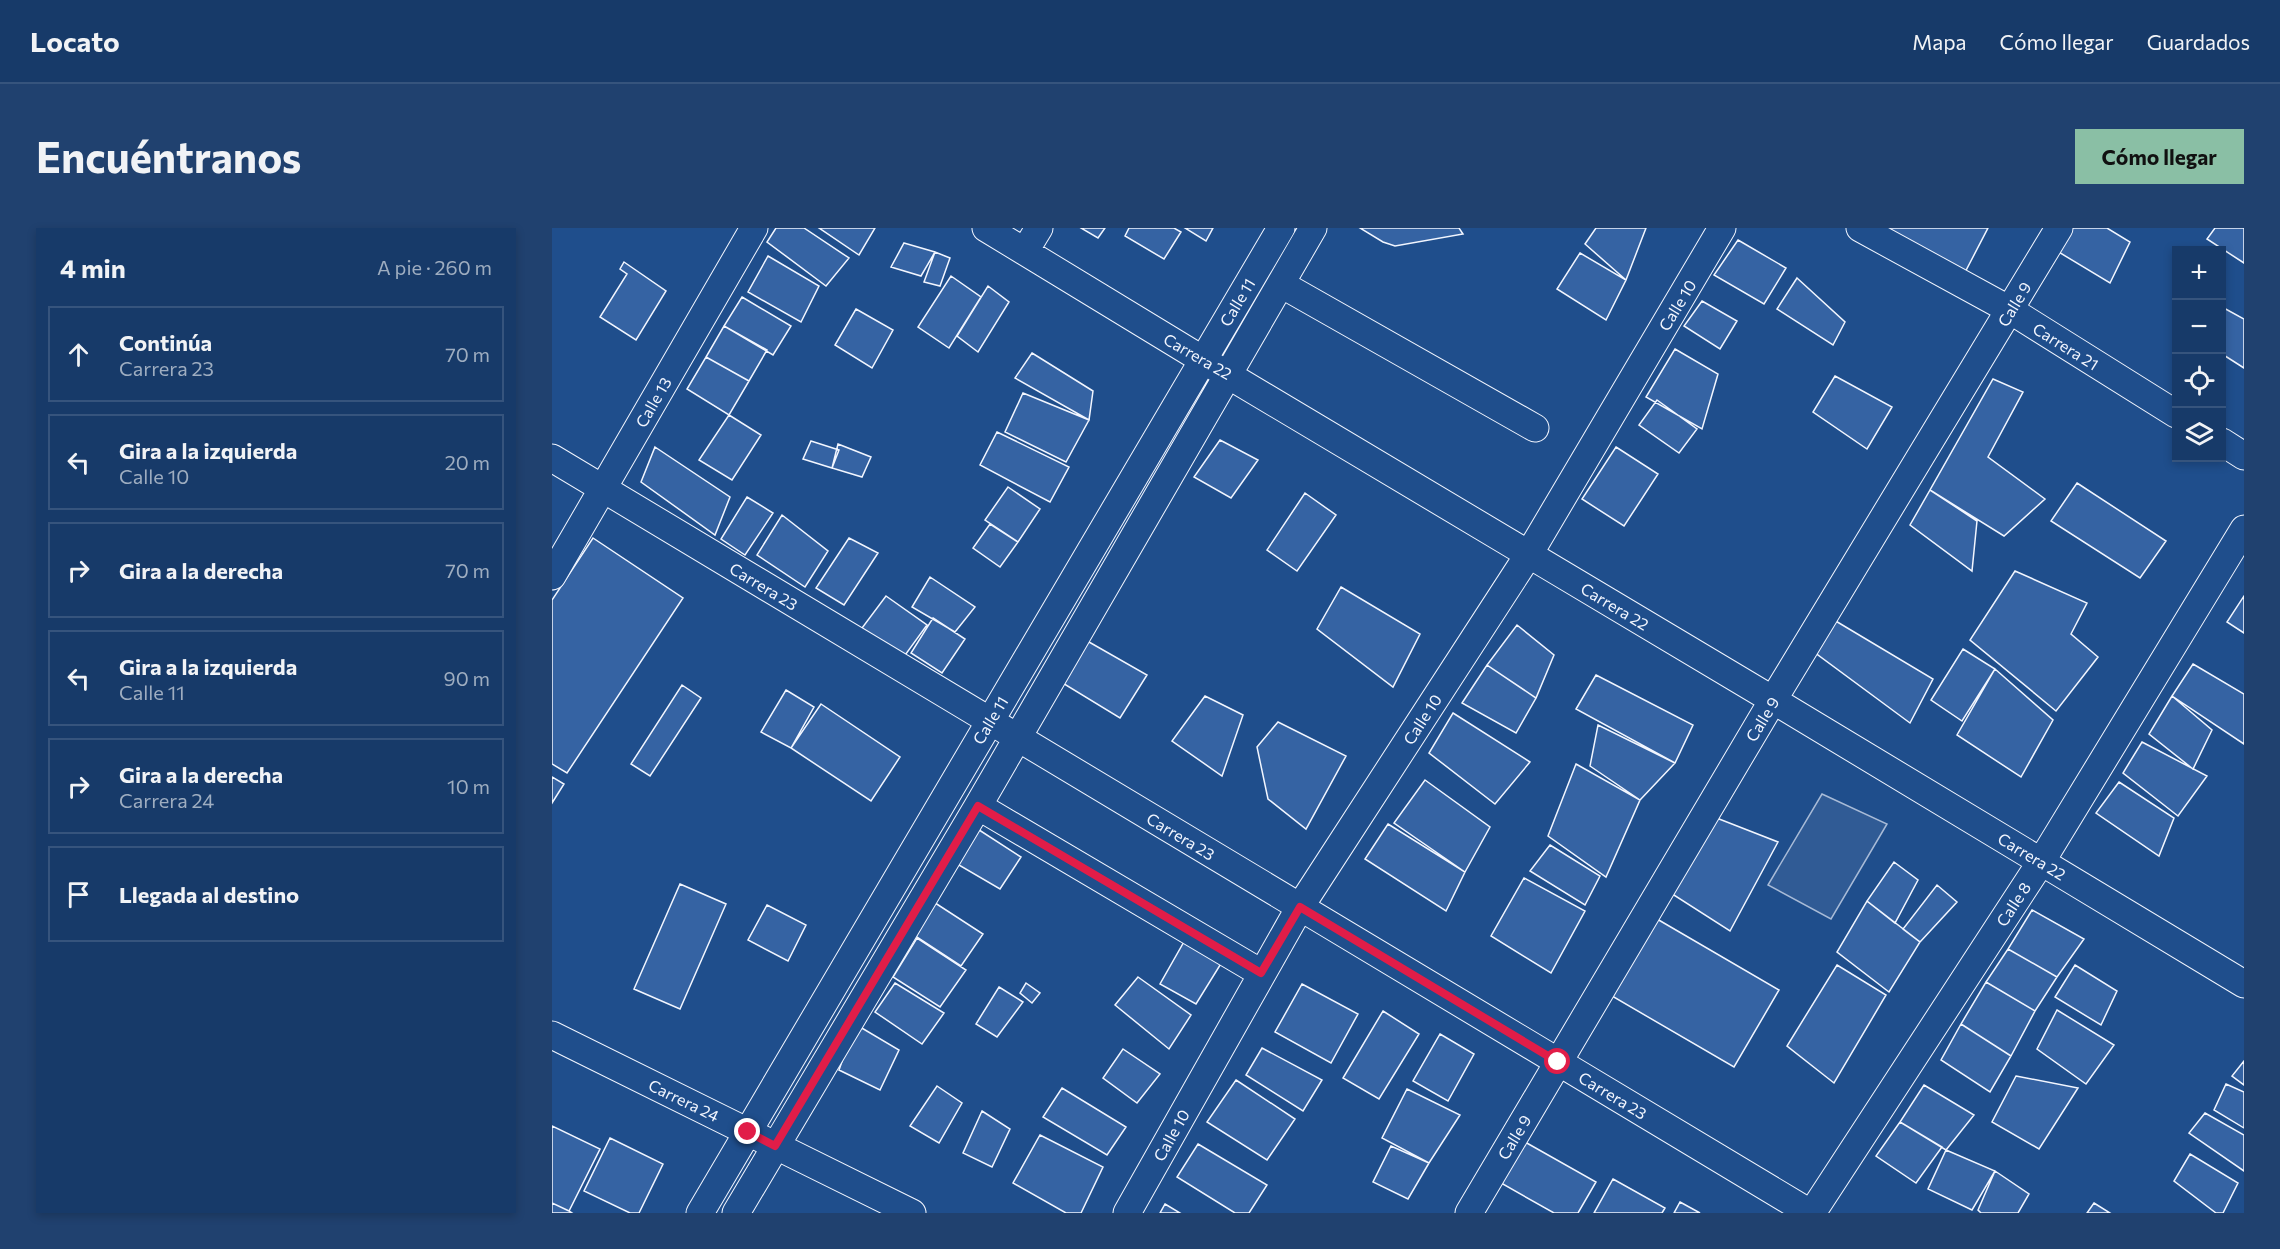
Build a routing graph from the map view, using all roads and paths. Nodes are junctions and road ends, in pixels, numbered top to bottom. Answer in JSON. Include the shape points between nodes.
{"nodes":[{"id":1,"x":754,"y":228,"type":"edge"},
{"id":2,"x":986,"y":228,"type":"edge"},
{"id":3,"x":1039,"y":228,"type":"edge"},
{"id":4,"x":1281,"y":228,"type":"edge"},
{"id":5,"x":1313,"y":228,"type":"edge"},
{"id":6,"x":1722,"y":228,"type":"edge"},
{"id":7,"x":1860,"y":228,"type":"edge"},
{"id":8,"x":2060,"y":228,"type":"edge"},
{"id":9,"x":1025,"y":251,"type":"junction"},
{"id":10,"x":1281,"y":284,"type":"junction"},
{"id":11,"x":2010,"y":310,"type":"junction"},
{"id":12,"x":1203,"y":360,"type":"junction"},
{"id":13,"x":1229,"y":375,"type":"junction"},
{"id":14,"x":2172,"y":411,"type":"edge"},
{"id":15,"x":1535,"y":428,"type":"dead end"},
{"id":16,"x":2226,"y":445,"type":"edge"},
{"id":17,"x":2244,"y":456,"type":"edge"},
{"id":18,"x":552,"y":458,"type":"edge"},
{"id":19,"x":603,"y":489,"type":"junction"},
{"id":20,"x":2244,"y":529,"type":"edge"},
{"id":21,"x":1529,"y":554,"type":"junction"},
{"id":22,"x":552,"y":576,"type":"edge"},
{"id":23,"x":1773,"y":700,"type":"junction"},
{"id":24,"x":990,"y":721,"type":"junction"},
{"id":25,"x":1016,"y":737,"type":"junction"},
{"id":26,"x":978,"y":806,"type":"junction"},
{"id":27,"x":2041,"y":862,"type":"junction"},
{"id":28,"x":1300,"y":907,"type":"junction"},
{"id":29,"x":1261,"y":973,"type":"junction"},
{"id":30,"x":2244,"y":984,"type":"edge"},
{"id":31,"x":552,"y":1035,"type":"edge"},
{"id":32,"x":1558,"y":1062,"type":"junction"},
{"id":33,"x":748,"y":1132,"type":"junction"},
{"id":34,"x":775,"y":1146,"type":"junction"},
{"id":35,"x":700,"y":1213,"type":"edge"},
{"id":36,"x":736,"y":1213,"type":"edge"},
{"id":37,"x":912,"y":1213,"type":"edge"},
{"id":38,"x":1127,"y":1213,"type":"edge"},
{"id":39,"x":1469,"y":1213,"type":"edge"},
{"id":40,"x":1811,"y":1213,"type":"edge"}],
"edges":[{"from":1,"to":19,"type":"street","name":"Calle 13"},
{"from":2,"to":9,"type":"street","name":"Carrera 22"},
{"from":3,"to":9,"type":"street"},
{"from":4,"to":12,"type":"street","name":"Calle 11"},
{"from":5,"to":10,"type":"street","name":"Calle 11"},
{"from":6,"to":21,"type":"street","name":"Calle 10"},
{"from":7,"to":11,"type":"street","name":"Carrera 21"},
{"from":8,"to":11,"type":"street","name":"Calle 9"},
{"from":9,"to":12,"type":"street","name":"Carrera 22"},
{"from":10,"to":13,"type":"street","name":"Calle 11"},
{"from":10,"to":15,"type":"street"},
{"from":11,"to":14,"type":"street","name":"Carrera 21"},
{"from":11,"to":23,"type":"street","name":"Calle 9"},
{"from":12,"to":13,"type":"street","name":"Carrera 22"},
{"from":12,"to":24,"type":"street","name":"Calle 11"},
{"from":13,"to":21,"type":"street","name":"Carrera 22"},
{"from":13,"to":25,"type":"street","name":"Calle 11"},
{"from":16,"to":17,"type":"street"},
{"from":18,"to":19,"type":"street","name":"Carrera 23"},
{"from":19,"to":22,"type":"street","name":"Calle 13"},
{"from":19,"to":24,"type":"street","name":"Carrera 23"},
{"from":20,"to":27,"type":"street","name":"Calle 8"},
{"from":21,"to":23,"type":"street","name":"Carrera 22"},
{"from":21,"to":28,"type":"street","name":"Calle 10"},
{"from":23,"to":27,"type":"street","name":"Carrera 22"},
{"from":23,"to":32,"type":"street","name":"Calle 9"},
{"from":24,"to":25,"type":"street","name":"Carrera 23"},
{"from":24,"to":33,"type":"street","name":"Calle 11"},
{"from":25,"to":26,"type":"street","name":"Calle 11"},
{"from":25,"to":28,"type":"street","name":"Carrera 23"},
{"from":26,"to":29,"type":"street"},
{"from":26,"to":34,"type":"street","name":"Calle 11"},
{"from":27,"to":30,"type":"street","name":"Carrera 22"},
{"from":27,"to":40,"type":"street","name":"Calle 8"},
{"from":28,"to":29,"type":"street","name":"Calle 10"},
{"from":28,"to":32,"type":"street","name":"Carrera 23"},
{"from":29,"to":38,"type":"street","name":"Calle 10"},
{"from":31,"to":33,"type":"street","name":"Carrera 24"},
{"from":32,"to":39,"type":"street","name":"Calle 9"},
{"from":32,"to":40,"type":"street","name":"Carrera 23"},
{"from":33,"to":34,"type":"street","name":"Carrera 24"},
{"from":33,"to":35,"type":"street","name":"Calle 11"},
{"from":34,"to":36,"type":"street","name":"Calle 11"},
{"from":34,"to":37,"type":"street","name":"Carrera 24"}]}
